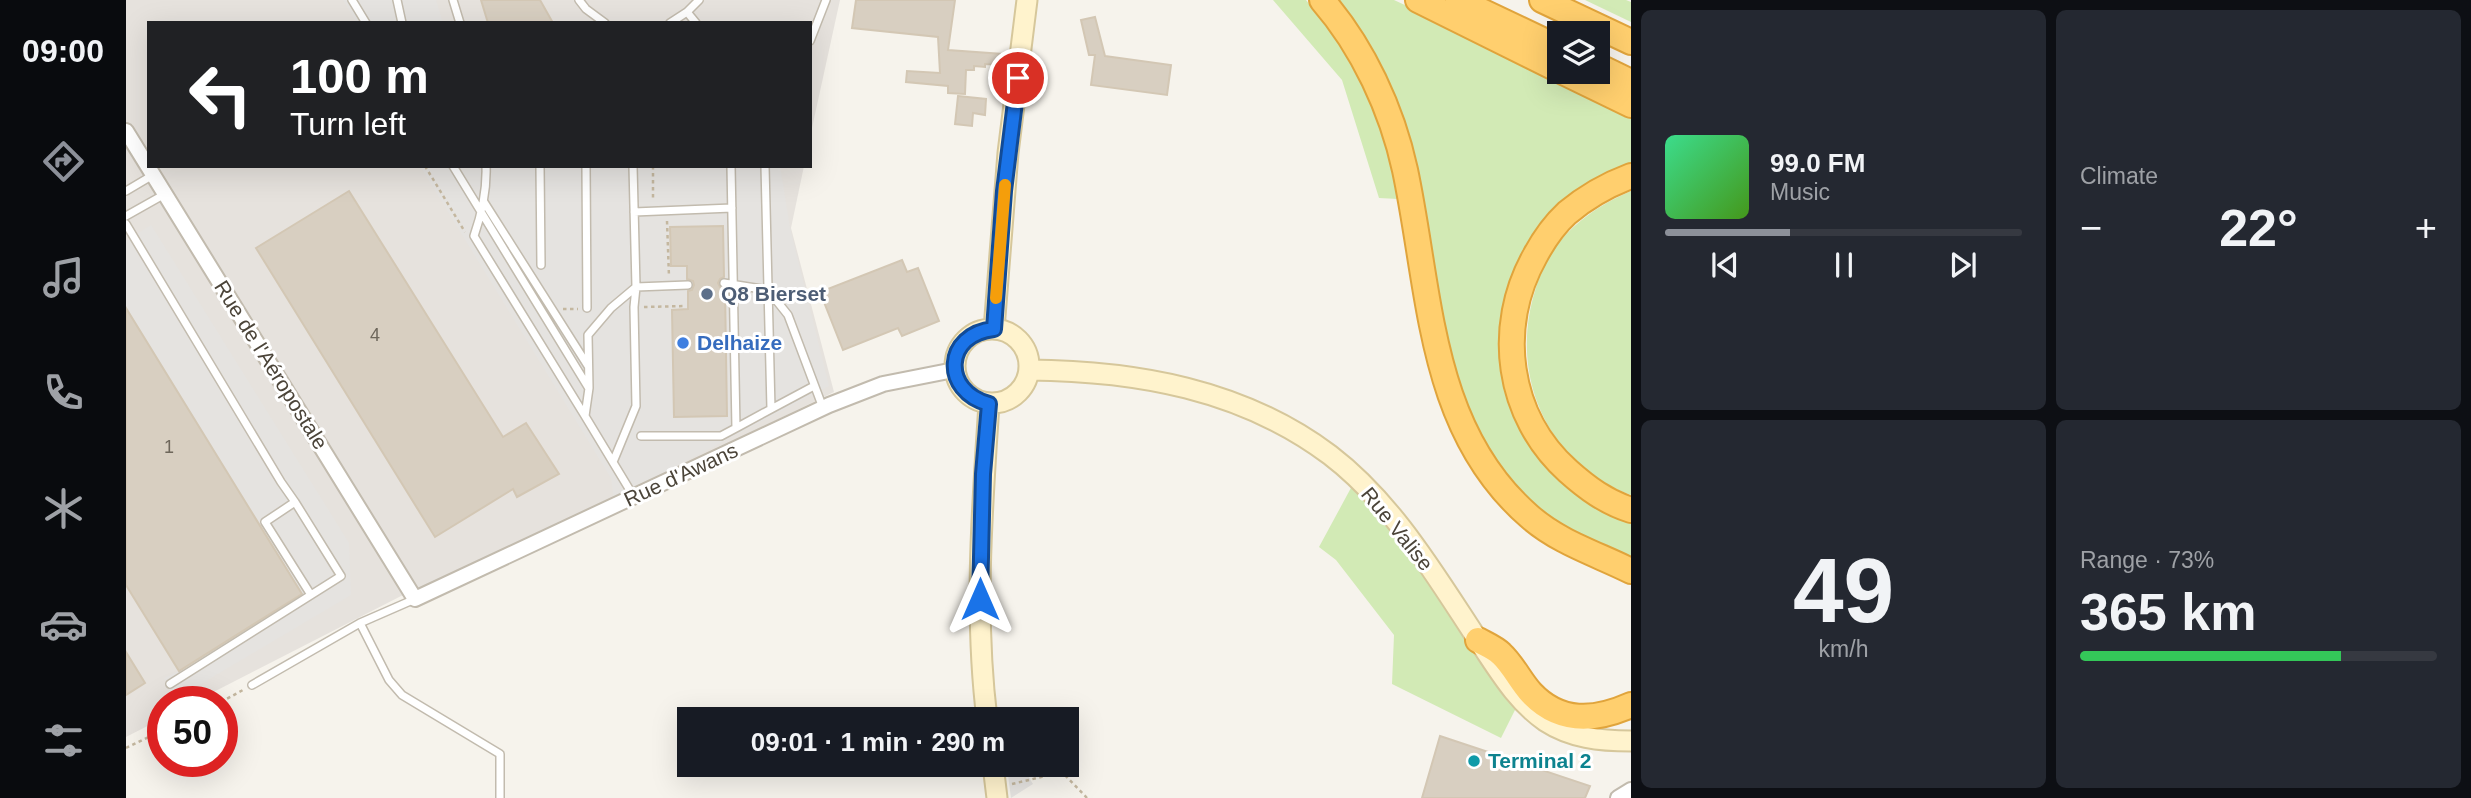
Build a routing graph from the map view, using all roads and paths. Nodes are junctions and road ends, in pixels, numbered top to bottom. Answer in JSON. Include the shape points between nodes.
{"nodes":[{"id":1,"x":352,"y":0,"type":"edge"},
{"id":2,"x":397,"y":0,"type":"edge"},
{"id":3,"x":453,"y":0,"type":"edge"},
{"id":4,"x":579,"y":0,"type":"edge"},
{"id":5,"x":699,"y":0,"type":"edge"},
{"id":6,"x":826,"y":0,"type":"edge"},
{"id":7,"x":1027,"y":0,"type":"edge"},
{"id":8,"x":1322,"y":0,"type":"edge"},
{"id":9,"x":1418,"y":0,"type":"edge"},
{"id":10,"x":1458,"y":0,"type":"edge"},
{"id":11,"x":1542,"y":0,"type":"edge"},
{"id":12,"x":687,"y":12,"type":"junction"},
{"id":13,"x":365,"y":21,"type":"edge"},
{"id":14,"x":402,"y":21,"type":"edge"},
{"id":15,"x":459,"y":21,"type":"edge"},
{"id":16,"x":602,"y":21,"type":"edge"},
{"id":17,"x":673,"y":21,"type":"edge"},
{"id":18,"x":694,"y":21,"type":"edge"},
{"id":19,"x":812,"y":36,"type":"edge"},
{"id":20,"x":1547,"y":42,"type":"edge"},
{"id":21,"x":1631,"y":42,"type":"edge"},
{"id":22,"x":1547,"y":64,"type":"edge"},
{"id":23,"x":1610,"y":72,"type":"edge"},
{"id":24,"x":1631,"y":82,"type":"edge"},
{"id":25,"x":1588,"y":84,"type":"edge"},
{"id":26,"x":1631,"y":105,"type":"edge"},
{"id":27,"x":126,"y":131,"type":"edge"},
{"id":28,"x":147,"y":165,"type":"edge"},
{"id":29,"x":149,"y":168,"type":"edge"},
{"id":30,"x":454,"y":168,"type":"edge"},
{"id":31,"x":486,"y":168,"type":"edge"},
{"id":32,"x":540,"y":168,"type":"edge"},
{"id":33,"x":586,"y":168,"type":"edge"},
{"id":34,"x":632,"y":168,"type":"edge"},
{"id":35,"x":653,"y":168,"type":"edge"},
{"id":36,"x":731,"y":168,"type":"edge"},
{"id":37,"x":765,"y":168,"type":"edge"},
{"id":38,"x":153,"y":175,"type":"junction"},
{"id":39,"x":1631,"y":176,"type":"edge"},
{"id":40,"x":126,"y":191,"type":"edge"},
{"id":41,"x":165,"y":194,"type":"junction"},
{"id":42,"x":484,"y":201,"type":"junction"},
{"id":43,"x":732,"y":208,"type":"junction"},
{"id":44,"x":653,"y":211,"type":"junction"},
{"id":45,"x":634,"y":212,"type":"junction"},
{"id":46,"x":482,"y":213,"type":"junction"},
{"id":47,"x":126,"y":216,"type":"edge"},
{"id":48,"x":126,"y":224,"type":"edge"},
{"id":49,"x":541,"y":265,"type":"dead end"},
{"id":50,"x":729,"y":284,"type":"junction"},
{"id":51,"x":670,"y":285,"type":"junction"},
{"id":52,"x":688,"y":285,"type":"dead end"},
{"id":53,"x":636,"y":287,"type":"junction"},
{"id":54,"x":768,"y":290,"type":"junction"},
{"id":55,"x":670,"y":306,"type":"dead end"},
{"id":56,"x":587,"y":308,"type":"dead end"},
{"id":57,"x":994,"y":329,"type":"junction"},
{"id":58,"x":588,"y":366,"type":"junction"},
{"id":59,"x":954,"y":370,"type":"junction"},
{"id":60,"x":1029,"y":370,"type":"junction"},
{"id":61,"x":814,"y":386,"type":"junction"},
{"id":62,"x":589,"y":388,"type":"junction"},
{"id":63,"x":989,"y":404,"type":"junction"},
{"id":64,"x":823,"y":408,"type":"junction"},
{"id":65,"x":771,"y":409,"type":"junction"},
{"id":66,"x":586,"y":416,"type":"junction"},
{"id":67,"x":736,"y":428,"type":"junction"},
{"id":68,"x":641,"y":436,"type":"dead end"},
{"id":69,"x":613,"y":462,"type":"junction"},
{"id":70,"x":634,"y":497,"type":"junction"},
{"id":71,"x":295,"y":502,"type":"junction"},
{"id":72,"x":1631,"y":510,"type":"edge"},
{"id":73,"x":1608,"y":559,"type":"junction"},
{"id":74,"x":1631,"y":571,"type":"edge"},
{"id":75,"x":1631,"y":581,"type":"edge"},
{"id":76,"x":311,"y":595,"type":"junction"},
{"id":77,"x":415,"y":599,"type":"junction"},
{"id":78,"x":360,"y":623,"type":"junction"},
{"id":79,"x":1478,"y":639,"type":"junction"},
{"id":80,"x":170,"y":684,"type":"dead end"},
{"id":81,"x":252,"y":685,"type":"joint"},
{"id":82,"x":238,"y":693,"type":"edge"},
{"id":83,"x":1631,"y":705,"type":"edge"},
{"id":84,"x":986,"y":707,"type":"edge"},
{"id":85,"x":147,"y":738,"type":"edge"},
{"id":86,"x":1631,"y":741,"type":"edge"},
{"id":87,"x":126,"y":748,"type":"edge"},
{"id":88,"x":1631,"y":790,"type":"edge"},
{"id":89,"x":997,"y":793,"type":"edge"},
{"id":90,"x":500,"y":798,"type":"edge"},
{"id":91,"x":1087,"y":798,"type":"edge"},
{"id":92,"x":1618,"y":798,"type":"edge"}],
"edges":[{"from":1,"to":13,"type":"lane"},
{"from":2,"to":14,"type":"lane"},
{"from":3,"to":15,"type":"lane"},
{"from":4,"to":16,"type":"lane"},
{"from":5,"to":12,"type":"lane"},
{"from":6,"to":19,"type":"lane"},
{"from":7,"to":57,"type":"main road","via":[[1008,153]]},
{"from":8,"to":73,"type":"highway","via":[[1363,59],[1396,137],[1438,353],[1451,403],[1468,440],[1501,489],[1530,517],[1563,540]]},
{"from":9,"to":22,"type":"highway"},
{"from":10,"to":20,"type":"highway"},
{"from":11,"to":21,"type":"highway"},
{"from":12,"to":17,"type":"lane"},
{"from":12,"to":18,"type":"lane"},
{"from":23,"to":24,"type":"highway"},
{"from":25,"to":26,"type":"highway"},
{"from":27,"to":28,"type":"street","name":"Rue de l'Aéropostale"},
{"from":29,"to":38,"type":"street","name":"Rue de l'Aéropostale"},
{"from":30,"to":46,"type":"lane"},
{"from":31,"to":42,"type":"lane"},
{"from":32,"to":49,"type":"lane"},
{"from":33,"to":56,"type":"lane"},
{"from":34,"to":45,"type":"lane"},
{"from":35,"to":44,"type":"path"},
{"from":36,"to":43,"type":"lane"},
{"from":37,"to":54,"type":"lane"},
{"from":38,"to":40,"type":"lane"},
{"from":38,"to":41,"type":"street","name":"Rue de l'Aéropostale"},
{"from":39,"to":72,"type":"highway","via":[[1611,183],[1564,215],[1525,273],[1511,326],[1518,396],[1545,447],[1586,487]]},
{"from":41,"to":47,"type":"lane"},
{"from":41,"to":77,"type":"street","name":"Rue de l'Aéropostale"},
{"from":42,"to":46,"type":"lane"},
{"from":42,"to":58,"type":"lane"},
{"from":43,"to":44,"type":"lane"},
{"from":43,"to":50,"type":"lane"},
{"from":44,"to":45,"type":"lane"},
{"from":44,"to":51,"type":"path","via":[[653,218],[667,216]]},
{"from":45,"to":53,"type":"lane"},
{"from":46,"to":62,"type":"lane"},
{"from":46,"to":66,"type":"lane","via":[[474,236]]},
{"from":48,"to":71,"type":"lane"},
{"from":50,"to":54,"type":"lane"},
{"from":50,"to":67,"type":"lane"},
{"from":51,"to":52,"type":"lane"},
{"from":51,"to":53,"type":"lane"},
{"from":51,"to":55,"type":"path"},
{"from":53,"to":58,"type":"lane","via":[[588,335]]},
{"from":53,"to":69,"type":"lane","via":[[636,406]]},
{"from":54,"to":61,"type":"lane","via":[[788,315]]},
{"from":54,"to":65,"type":"lane"},
{"from":57,"to":59,"type":"main road","via":[[981,330],[961,345]]},
{"from":57,"to":60,"type":"main road","via":[[1006,331],[1024,347]]},
{"from":58,"to":62,"type":"lane"},
{"from":59,"to":63,"type":"main road","via":[[965,393]]},
{"from":59,"to":64,"type":"street","name":"Rue d'Awans","via":[[883,384]]},
{"from":60,"to":63,"type":"main road","via":[[1016,395]]},
{"from":60,"to":79,"type":"main road","name":"Rue Valise","via":[[1065,370],[1180,385],[1274,420],[1329,455],[1371,491]]},
{"from":61,"to":64,"type":"lane"},
{"from":61,"to":65,"type":"lane"},
{"from":62,"to":66,"type":"lane"},
{"from":63,"to":84,"type":"main road","via":[[980,555]]},
{"from":64,"to":70,"type":"street","name":"Rue d'Awans"},
{"from":65,"to":67,"type":"lane"},
{"from":66,"to":69,"type":"lane"},
{"from":67,"to":68,"type":"lane","via":[[721,436]]},
{"from":69,"to":70,"type":"lane"},
{"from":70,"to":77,"type":"street","name":"Rue d'Awans"},
{"from":71,"to":76,"type":"lane","via":[[265,522]]},
{"from":71,"to":76,"type":"lane","via":[[341,576]]},
{"from":73,"to":74,"type":"highway"},
{"from":73,"to":75,"type":"highway"},
{"from":76,"to":80,"type":"lane"},
{"from":77,"to":78,"type":"lane"},
{"from":78,"to":81,"type":"lane"},
{"from":78,"to":90,"type":"lane","via":[[388,680],[402,695],[500,754]]},
{"from":79,"to":83,"type":"highway","via":[[1500,653],[1532,694],[1554,710],[1580,718]]},
{"from":79,"to":86,"type":"main road","name":"Rue Valise","via":[[1507,684],[1546,722],[1595,740]]},
{"from":81,"to":82,"type":"path"},
{"from":85,"to":87,"type":"path"},
{"from":88,"to":92,"type":"street"},
{"from":89,"to":91,"type":"path","via":[[1062,772]]}]}
